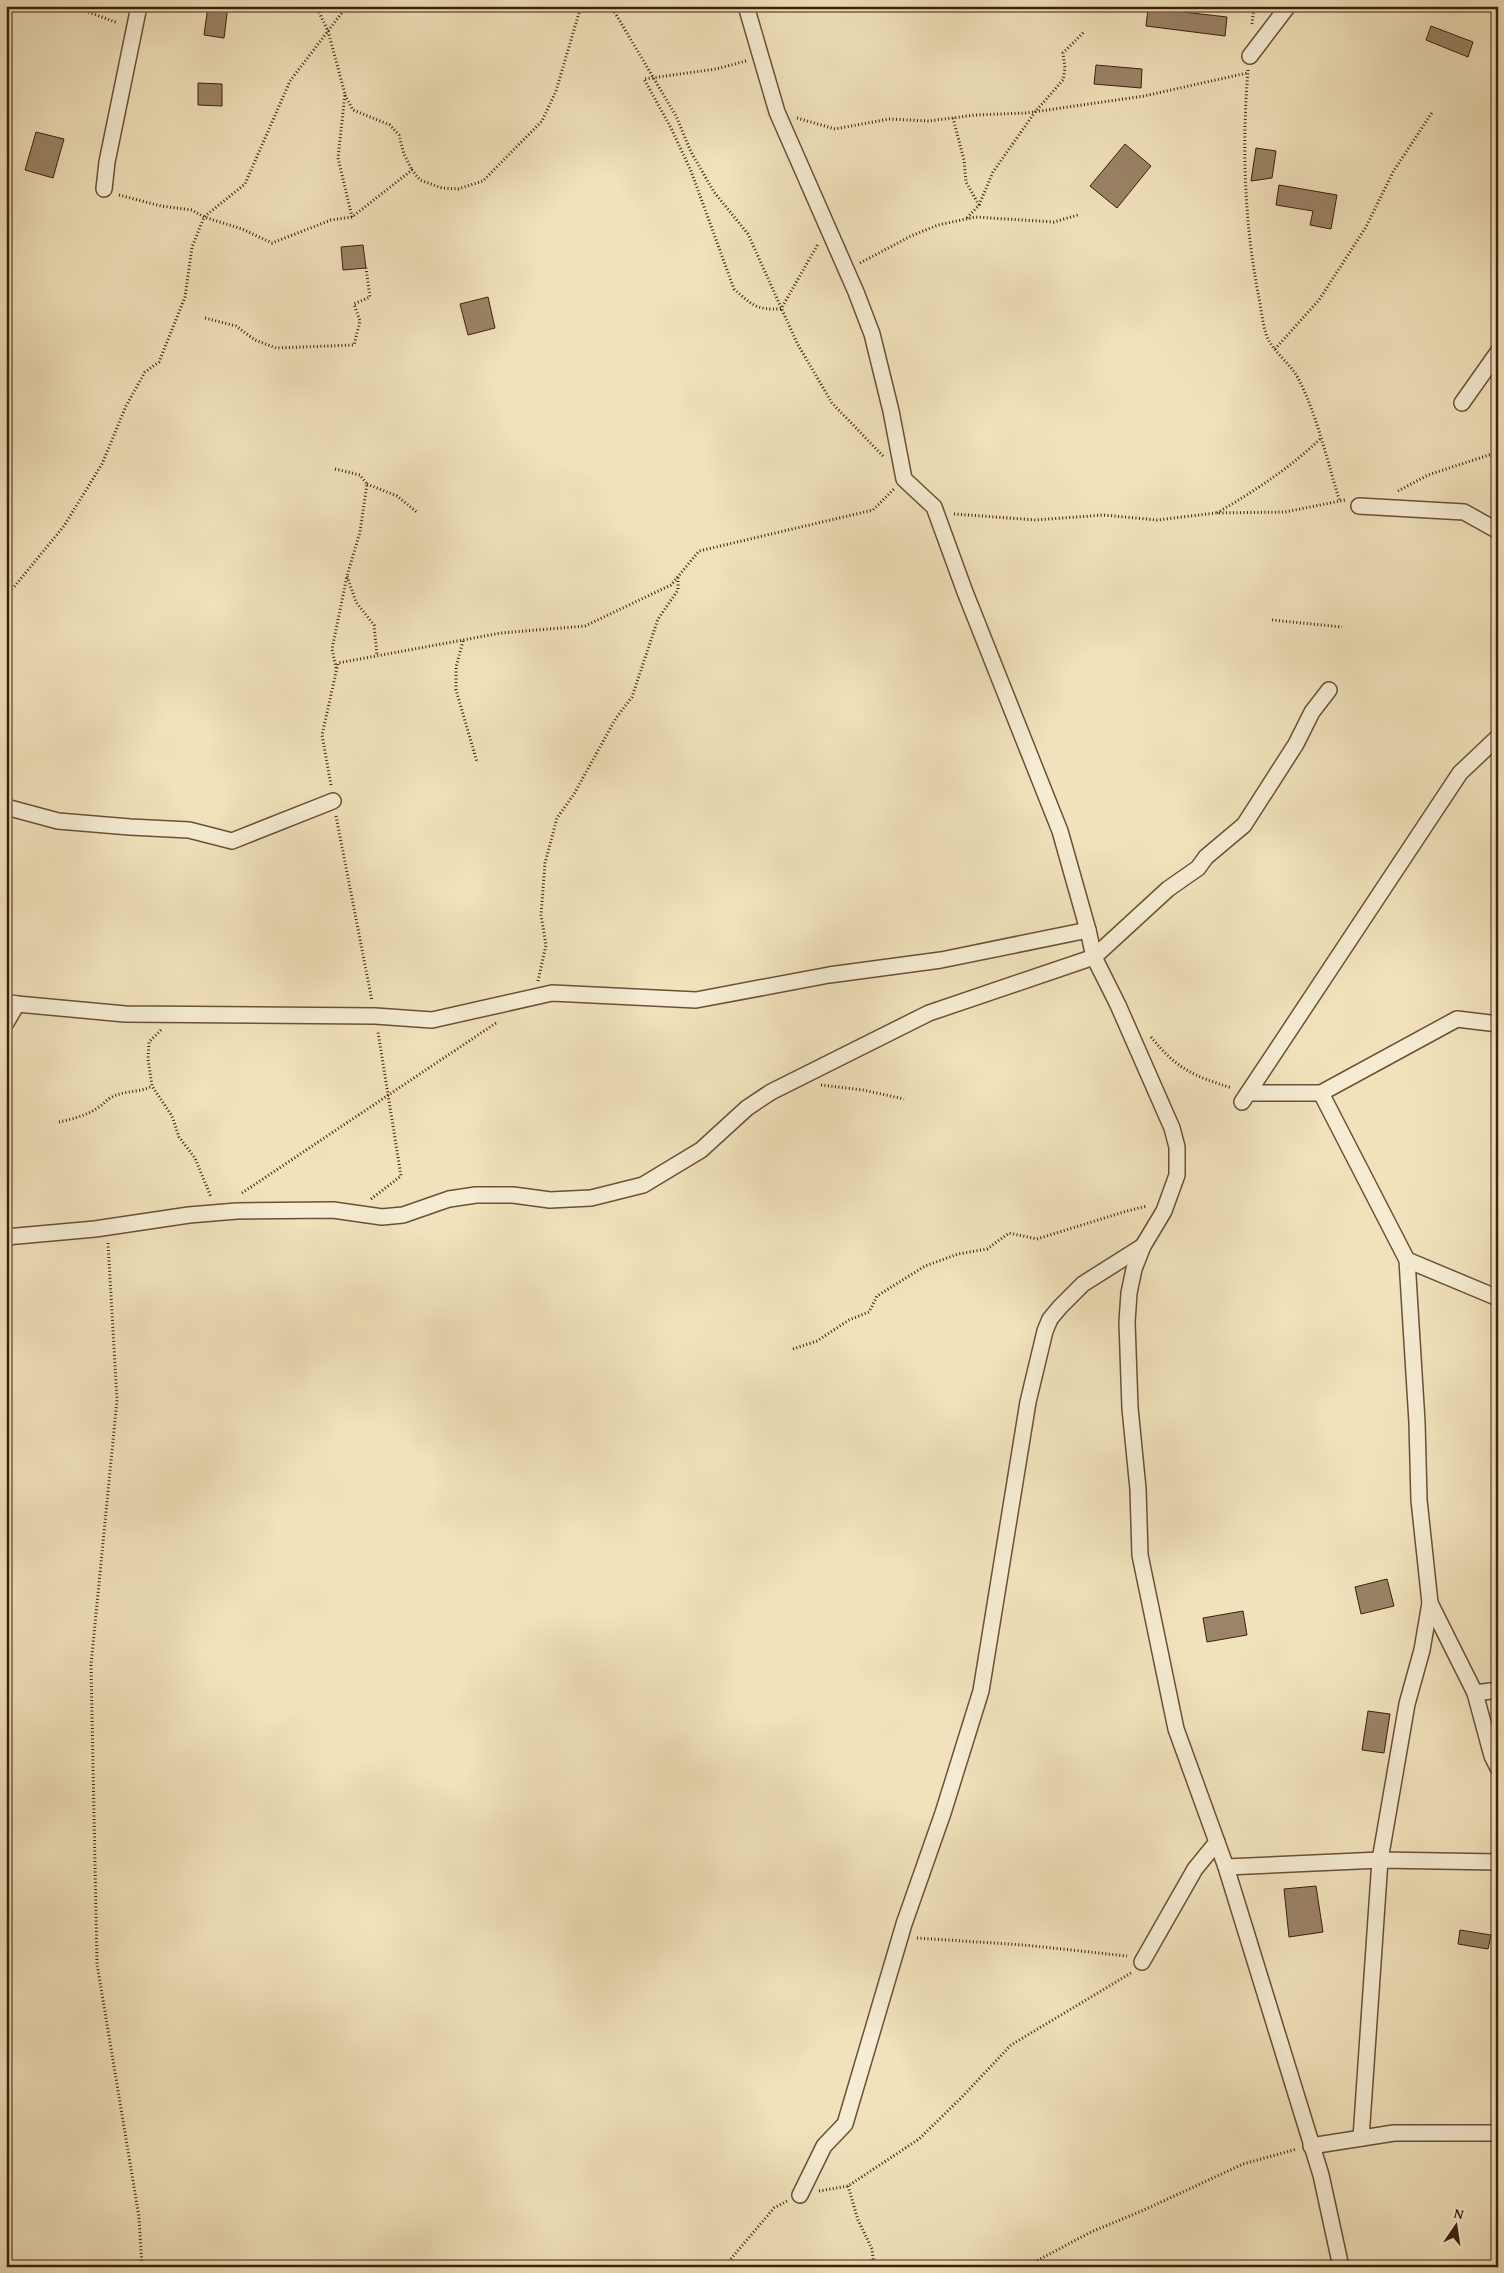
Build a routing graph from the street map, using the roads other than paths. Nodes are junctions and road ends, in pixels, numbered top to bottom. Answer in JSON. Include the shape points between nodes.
{"nodes":[{"id":1,"x":139,"y":6,"type":"edge"},
{"id":2,"x":746,"y":6,"type":"edge"},
{"id":3,"x":1288,"y":6,"type":"edge"},
{"id":4,"x":1250,"y":56,"type":"road end"},
{"id":5,"x":104,"y":189,"type":"road end"},
{"id":6,"x":1498,"y":352,"type":"edge"},
{"id":7,"x":1462,"y":403,"type":"dead end"},
{"id":8,"x":1356,"y":502,"type":"road end"},
{"id":9,"x":1498,"y":532,"type":"edge"},
{"id":10,"x":1329,"y":690,"type":"dead end"},
{"id":11,"x":1498,"y":737,"type":"edge"},
{"id":12,"x":334,"y":801,"type":"road end"},
{"id":13,"x":6,"y":808,"type":"edge"},
{"id":14,"x":1088,"y":930,"type":"junction"},
{"id":15,"x":1094,"y":957,"type":"junction"},
{"id":16,"x":12,"y":1003,"type":"edge"},
{"id":17,"x":6,"y":1023,"type":"edge"},
{"id":18,"x":1498,"y":1024,"type":"edge"},
{"id":19,"x":1321,"y":1093,"type":"junction"},
{"id":20,"x":6,"y":1237,"type":"edge"},
{"id":21,"x":1143,"y":1246,"type":"junction"},
{"id":22,"x":1407,"y":1260,"type":"junction"},
{"id":23,"x":1498,"y":1298,"type":"edge"},
{"id":24,"x":1430,"y":1603,"type":"junction"},
{"id":25,"x":1498,"y":1690,"type":"edge"},
{"id":26,"x":1475,"y":1693,"type":"junction"},
{"id":27,"x":1498,"y":1768,"type":"edge"},
{"id":28,"x":1217,"y":1842,"type":"junction"},
{"id":29,"x":1380,"y":1860,"type":"junction"},
{"id":30,"x":1498,"y":1862,"type":"edge"},
{"id":31,"x":1226,"y":1867,"type":"junction"},
{"id":32,"x":1142,"y":1962,"type":"road end"},
{"id":33,"x":1498,"y":2133,"type":"edge"},
{"id":34,"x":1361,"y":2138,"type":"junction"},
{"id":35,"x":1311,"y":2146,"type":"junction"},
{"id":36,"x":800,"y":2195,"type":"road end"},
{"id":37,"x":1341,"y":2267,"type":"edge"}],
"edges":[{"from":1,"to":5,"type":"street"},
{"from":2,"to":14,"type":"street","via":[[777,112],[872,334],[904,479],[934,507],[1060,831]]},
{"from":3,"to":4,"type":"street"},
{"from":6,"to":7,"type":"street"},
{"from":8,"to":9,"type":"street","via":[[1464,512]]},
{"from":10,"to":15,"type":"street","via":[[1312,712],[1296,744],[1244,825]]},
{"from":11,"to":19,"type":"street","via":[[1460,773],[1242,1095]]},
{"from":12,"to":13,"type":"street","via":[[232,841],[190,830],[58,821]]},
{"from":14,"to":15,"type":"street"},
{"from":14,"to":16,"type":"street","via":[[941,960],[829,975],[696,1000],[552,993],[432,1020],[375,1016],[125,1014]]},
{"from":15,"to":20,"type":"street","via":[[929,1013],[771,1092],[747,1108],[701,1150],[643,1185],[591,1198],[550,1200],[476,1195],[449,1199],[403,1215],[382,1217],[333,1210],[237,1211]]},
{"from":15,"to":21,"type":"street","via":[[1172,1128],[1177,1148],[1176,1175],[1164,1211]]},
{"from":16,"to":17,"type":"street"},
{"from":18,"to":19,"type":"street","via":[[1458,1019]]},
{"from":19,"to":22,"type":"street"},
{"from":21,"to":28,"type":"street","via":[[1134,1269],[1127,1322],[1140,1555],[1176,1730]]},
{"from":21,"to":36,"type":"street","via":[[1083,1284],[1060,1306],[1045,1332],[1028,1402],[981,1691],[900,1937],[845,2124],[824,2146]]},
{"from":22,"to":23,"type":"street"},
{"from":22,"to":24,"type":"street","via":[[1419,1500]]},
{"from":24,"to":26,"type":"street"},
{"from":24,"to":29,"type":"street","via":[[1422,1650],[1407,1704]]},
{"from":25,"to":26,"type":"street"},
{"from":26,"to":27,"type":"street"},
{"from":28,"to":31,"type":"street"},
{"from":28,"to":32,"type":"street","via":[[1195,1869]]},
{"from":29,"to":30,"type":"street"},
{"from":29,"to":31,"type":"street"},
{"from":29,"to":34,"type":"street"},
{"from":31,"to":35,"type":"street"},
{"from":33,"to":34,"type":"street","via":[[1394,2133]]},
{"from":34,"to":35,"type":"street"},
{"from":35,"to":37,"type":"street","via":[[1321,2175]]}]}
